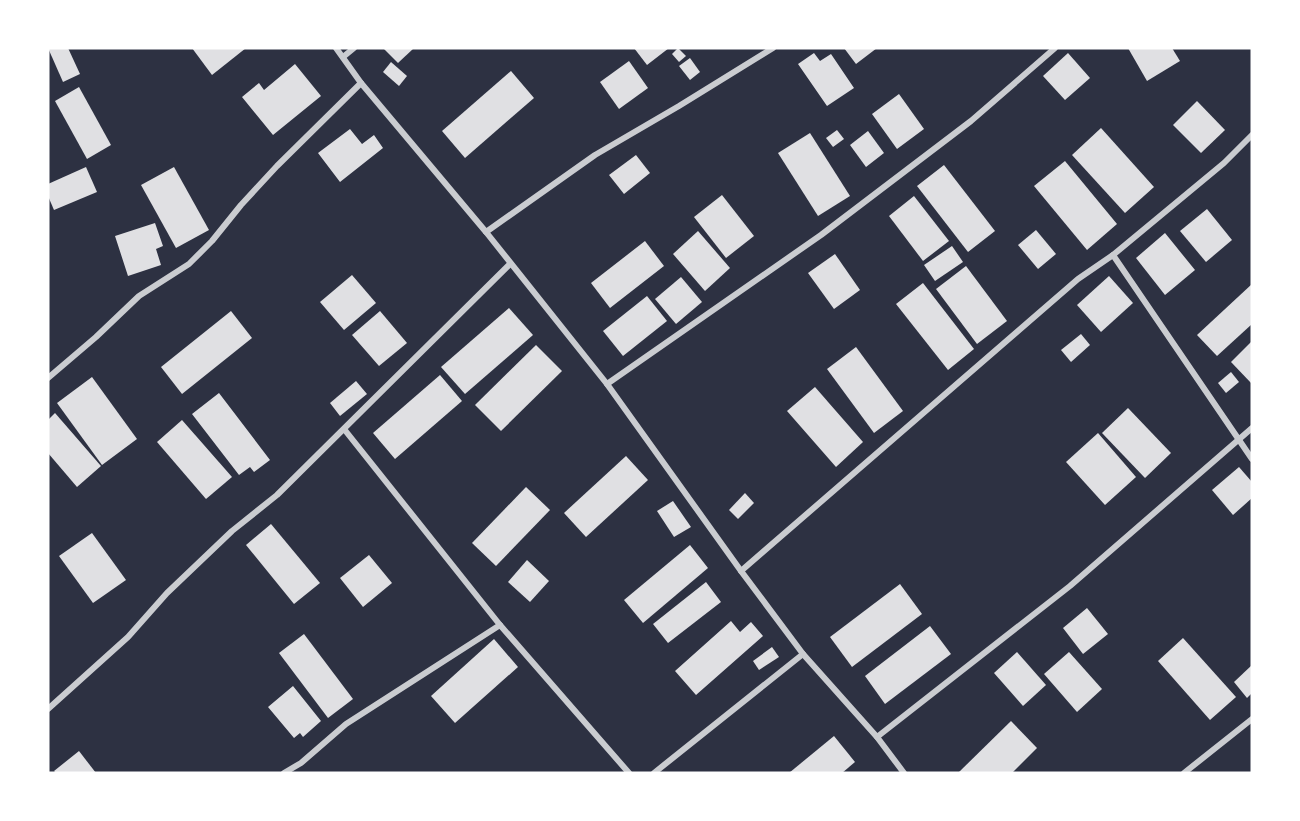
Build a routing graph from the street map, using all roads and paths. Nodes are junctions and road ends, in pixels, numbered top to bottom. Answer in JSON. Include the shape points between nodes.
{"nodes":[{"id":1,"x":336,"y":48,"type":"edge"},
{"id":2,"x":354,"y":48,"type":"edge"},
{"id":3,"x":773,"y":48,"type":"edge"},
{"id":4,"x":1055,"y":48,"type":"edge"},
{"id":5,"x":343,"y":57,"type":"junction"},
{"id":6,"x":362,"y":83,"type":"junction"},
{"id":7,"x":1252,"y":135,"type":"edge"},
{"id":8,"x":486,"y":232,"type":"junction"},
{"id":9,"x":1113,"y":255,"type":"junction"},
{"id":10,"x":510,"y":264,"type":"junction"},
{"id":11,"x":48,"y":378,"type":"edge"},
{"id":12,"x":607,"y":384,"type":"junction"},
{"id":13,"x":1252,"y":428,"type":"edge"},
{"id":14,"x":344,"y":429,"type":"junction"},
{"id":15,"x":1238,"y":440,"type":"junction"},
{"id":16,"x":1252,"y":459,"type":"edge"},
{"id":17,"x":741,"y":572,"type":"junction"},
{"id":18,"x":500,"y":625,"type":"junction"},
{"id":19,"x":803,"y":654,"type":"junction"},
{"id":20,"x":48,"y":709,"type":"edge"},
{"id":21,"x":1252,"y":719,"type":"edge"},
{"id":22,"x":877,"y":737,"type":"junction"},
{"id":23,"x":284,"y":773,"type":"edge"},
{"id":24,"x":629,"y":773,"type":"edge"},
{"id":25,"x":654,"y":773,"type":"edge"},
{"id":26,"x":904,"y":773,"type":"edge"},
{"id":27,"x":1184,"y":773,"type":"edge"}],
"edges":[{"from":1,"to":5,"type":"street"},
{"from":2,"to":5,"type":"street"},
{"from":3,"to":8,"type":"street","via":[[595,155]]},
{"from":4,"to":12,"type":"street","via":[[971,121],[821,235]]},
{"from":5,"to":6,"type":"street"},
{"from":6,"to":8,"type":"street"},
{"from":6,"to":11,"type":"street","via":[[277,166],[189,264],[140,296]]},
{"from":7,"to":9,"type":"street"},
{"from":8,"to":10,"type":"street"},
{"from":9,"to":15,"type":"street"},
{"from":9,"to":17,"type":"street","via":[[1078,279]]},
{"from":10,"to":12,"type":"street"},
{"from":10,"to":14,"type":"street"},
{"from":12,"to":17,"type":"street"},
{"from":13,"to":15,"type":"street"},
{"from":14,"to":18,"type":"street"},
{"from":14,"to":20,"type":"street"},
{"from":15,"to":16,"type":"street"},
{"from":15,"to":22,"type":"street","via":[[1070,586]]},
{"from":17,"to":19,"type":"street"},
{"from":18,"to":23,"type":"street","via":[[346,724]]},
{"from":18,"to":24,"type":"street"},
{"from":19,"to":22,"type":"street"},
{"from":19,"to":25,"type":"street"},
{"from":21,"to":27,"type":"street"},
{"from":22,"to":26,"type":"street"}]}
